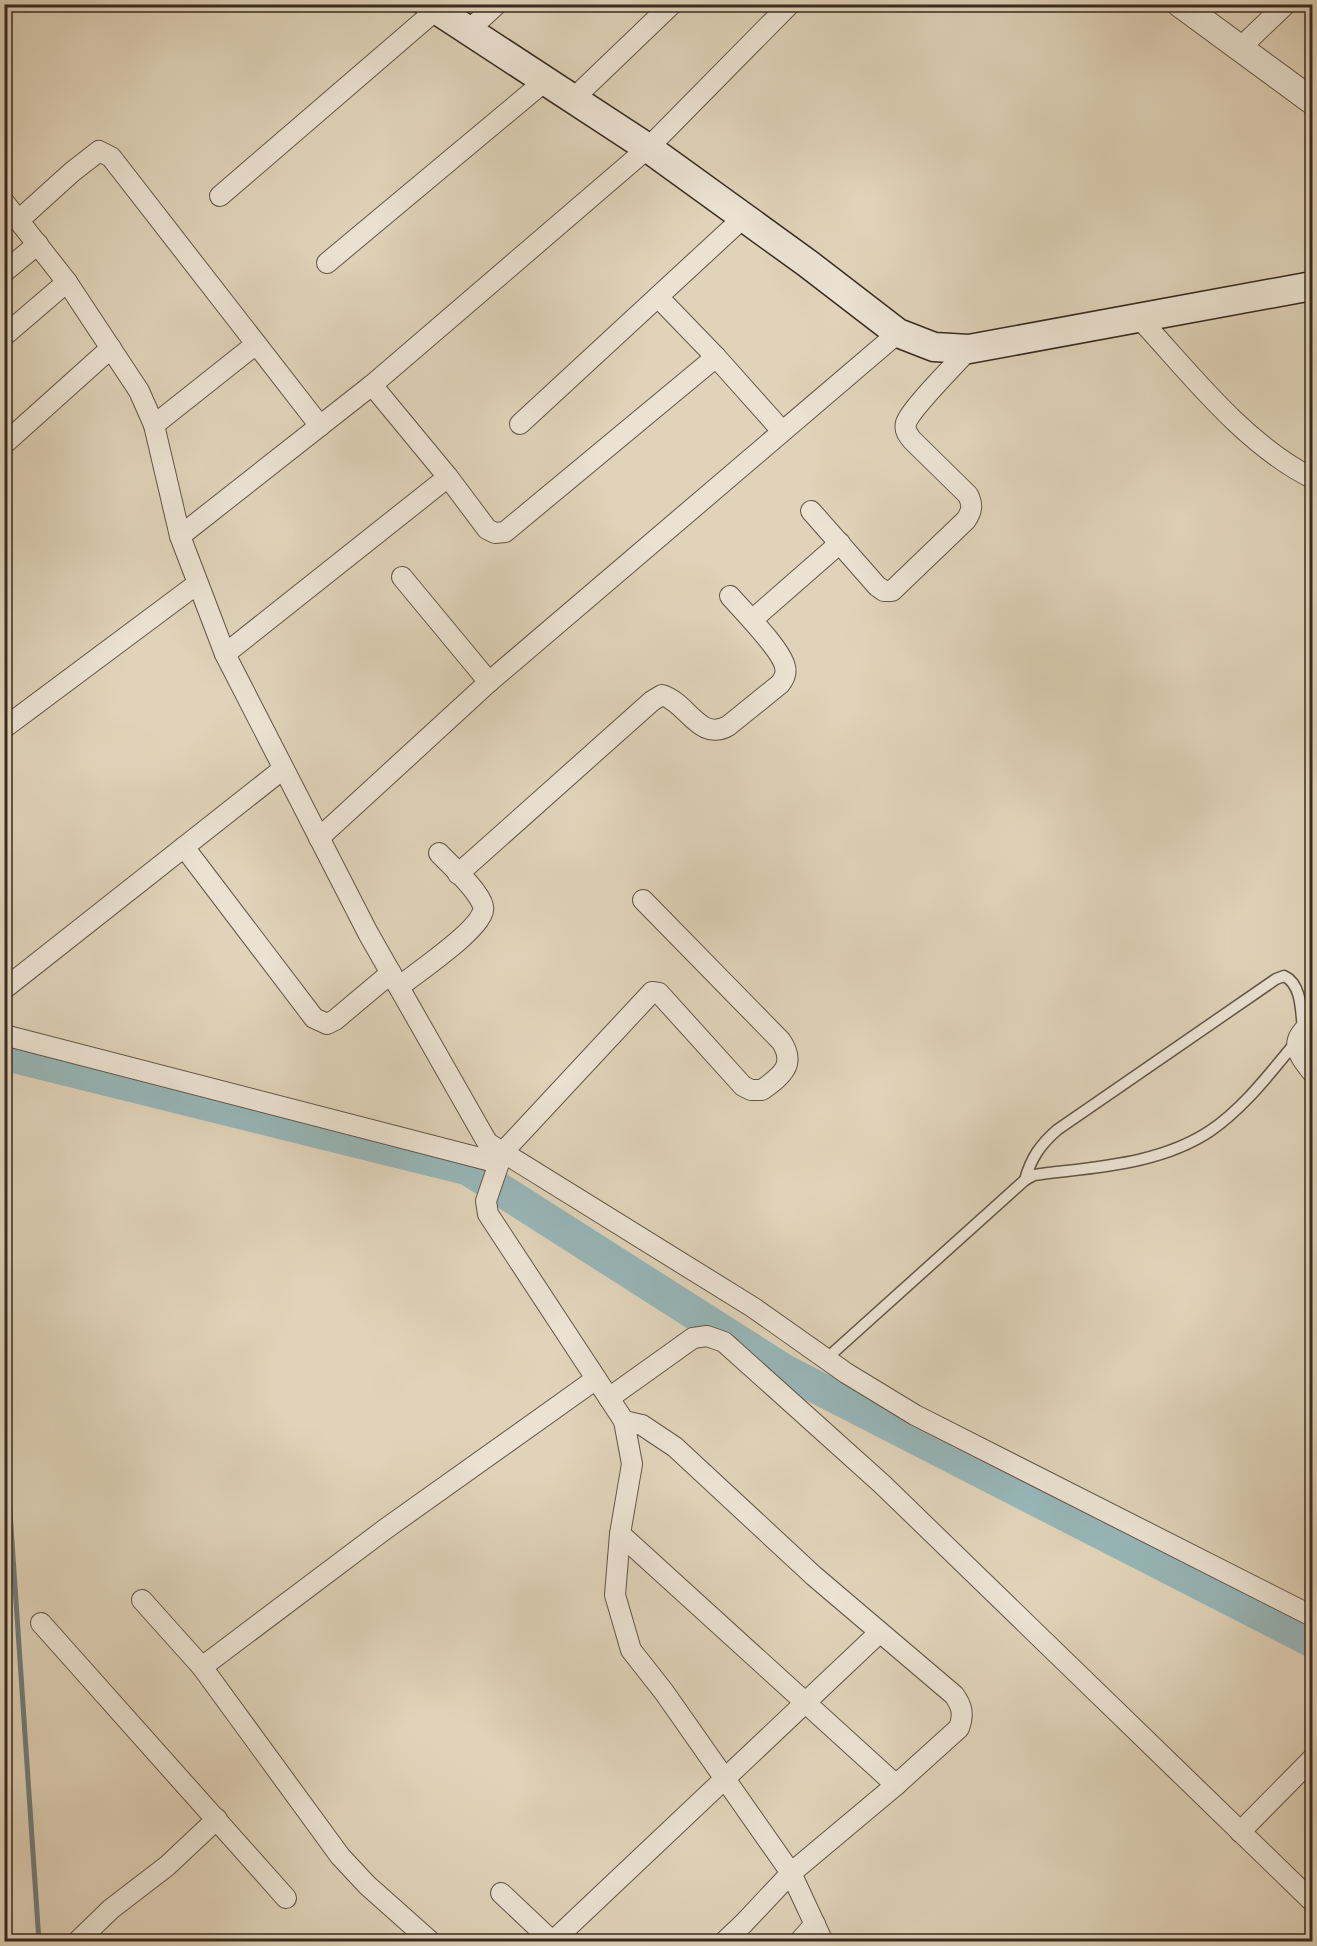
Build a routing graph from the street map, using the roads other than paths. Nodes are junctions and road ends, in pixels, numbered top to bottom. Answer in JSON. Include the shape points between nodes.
{"nodes":[{"id":1,"x":497,"y":4,"type":"edge"},
{"id":2,"x":672,"y":4,"type":"edge"},
{"id":3,"x":790,"y":4,"type":"edge"},
{"id":4,"x":1180,"y":4,"type":"edge"},
{"id":5,"x":1286,"y":4,"type":"edge"},
{"id":6,"x":432,"y":7,"type":"edge"},
{"id":7,"x":468,"y":31,"type":"junction"},
{"id":8,"x":1240,"y":48,"type":"junction"},
{"id":9,"x":545,"y":81,"type":"junction"},
{"id":10,"x":573,"y":99,"type":"junction"},
{"id":11,"x":1312,"y":101,"type":"edge"},
{"id":12,"x":648,"y":148,"type":"junction"},
{"id":13,"x":220,"y":196,"type":"dead end"},
{"id":14,"x":5,"y":203,"type":"edge"},
{"id":15,"x":743,"y":218,"type":"junction"},
{"id":16,"x":19,"y":220,"type":"junction"},
{"id":17,"x":38,"y":244,"type":"junction"},
{"id":18,"x":327,"y":263,"type":"dead end"},
{"id":19,"x":4,"y":272,"type":"edge"},
{"id":20,"x":67,"y":282,"type":"junction"},
{"id":21,"x":1312,"y":286,"type":"edge"},
{"id":22,"x":658,"y":297,"type":"junction"},
{"id":23,"x":1139,"y":318,"type":"junction"},
{"id":24,"x":898,"y":333,"type":"junction"},
{"id":25,"x":4,"y":336,"type":"edge"},
{"id":26,"x":256,"y":344,"type":"junction"},
{"id":27,"x":111,"y":348,"type":"junction"},
{"id":28,"x":969,"y":349,"type":"junction"},
{"id":29,"x":716,"y":357,"type":"junction"},
{"id":30,"x":372,"y":385,"type":"junction"},
{"id":31,"x":520,"y":424,"type":"dead end"},
{"id":32,"x":154,"y":425,"type":"junction"},
{"id":33,"x":320,"y":426,"type":"junction"},
{"id":34,"x":782,"y":432,"type":"junction"},
{"id":35,"x":4,"y":444,"type":"edge"},
{"id":36,"x":448,"y":477,"type":"junction"},
{"id":37,"x":1312,"y":478,"type":"edge"},
{"id":38,"x":811,"y":511,"type":"dead end"},
{"id":39,"x":180,"y":536,"type":"junction"},
{"id":40,"x":840,"y":543,"type":"junction"},
{"id":41,"x":402,"y":577,"type":"dead end"},
{"id":42,"x":196,"y":584,"type":"junction"},
{"id":43,"x":730,"y":596,"type":"dead end"},
{"id":44,"x":752,"y":620,"type":"junction"},
{"id":45,"x":225,"y":654,"type":"junction"},
{"id":46,"x":489,"y":682,"type":"junction"},
{"id":47,"x":4,"y":728,"type":"edge"},
{"id":48,"x":283,"y":769,"type":"junction"},
{"id":49,"x":319,"y":838,"type":"junction"},
{"id":50,"x":184,"y":847,"type":"junction"},
{"id":51,"x":438,"y":853,"type":"dead end"},
{"id":52,"x":458,"y":874,"type":"junction"},
{"id":53,"x":643,"y":900,"type":"dead end"},
{"id":54,"x":395,"y":980,"type":"junction"},
{"id":55,"x":4,"y":989,"type":"edge"},
{"id":56,"x":1304,"y":1032,"type":"edge"},
{"id":57,"x":4,"y":1035,"type":"edge"},
{"id":58,"x":1312,"y":1072,"type":"edge"},
{"id":59,"x":496,"y":1157,"type":"junction"},
{"id":60,"x":1025,"y":1180,"type":"junction"},
{"id":61,"x":826,"y":1359,"type":"junction"},
{"id":62,"x":596,"y":1379,"type":"junction"},
{"id":63,"x":609,"y":1398,"type":"junction"},
{"id":64,"x":624,"y":1421,"type":"junction"},
{"id":65,"x":620,"y":1534,"type":"junction"},
{"id":66,"x":142,"y":1600,"type":"dead end"},
{"id":67,"x":1312,"y":1616,"type":"edge"},
{"id":68,"x":41,"y":1623,"type":"dead end"},
{"id":69,"x":879,"y":1633,"type":"junction"},
{"id":70,"x":202,"y":1667,"type":"junction"},
{"id":71,"x":805,"y":1702,"type":"junction"},
{"id":72,"x":1312,"y":1759,"type":"edge"},
{"id":73,"x":724,"y":1778,"type":"junction"},
{"id":74,"x":897,"y":1785,"type":"junction"},
{"id":75,"x":217,"y":1819,"type":"junction"},
{"id":76,"x":1240,"y":1832,"type":"junction"},
{"id":77,"x":791,"y":1873,"type":"junction"},
{"id":78,"x":501,"y":1893,"type":"dead end"},
{"id":79,"x":286,"y":1898,"type":"dead end"},
{"id":80,"x":1312,"y":1901,"type":"edge"},
{"id":81,"x":819,"y":1933,"type":"edge"},
{"id":82,"x":78,"y":1941,"type":"edge"},
{"id":83,"x":431,"y":1941,"type":"edge"},
{"id":84,"x":552,"y":1941,"type":"edge"},
{"id":85,"x":724,"y":1941,"type":"edge"},
{"id":86,"x":799,"y":1941,"type":"edge"}],
"edges":[{"from":1,"to":7,"type":"street"},
{"from":2,"to":10,"type":"street"},
{"from":3,"to":12,"type":"street"},
{"from":4,"to":8,"type":"street"},
{"from":5,"to":8,"type":"street"},
{"from":6,"to":7,"type":"main road"},
{"from":6,"to":13,"type":"street"},
{"from":7,"to":9,"type":"main road"},
{"from":8,"to":11,"type":"street"},
{"from":9,"to":10,"type":"main road"},
{"from":9,"to":18,"type":"street"},
{"from":10,"to":12,"type":"main road"},
{"from":12,"to":15,"type":"main road"},
{"from":12,"to":30,"type":"street"},
{"from":14,"to":16,"type":"street"},
{"from":15,"to":22,"type":"street"},
{"from":15,"to":24,"type":"main road"},
{"from":16,"to":17,"type":"street"},
{"from":16,"to":26,"type":"street","via":[[99,151],[111,157]]},
{"from":17,"to":19,"type":"street"},
{"from":17,"to":20,"type":"street"},
{"from":20,"to":25,"type":"street"},
{"from":20,"to":27,"type":"street"},
{"from":21,"to":23,"type":"main road"},
{"from":22,"to":29,"type":"street"},
{"from":22,"to":31,"type":"street"},
{"from":23,"to":28,"type":"main road"},
{"from":23,"to":37,"type":"street","via":[[1244,430],[1273,455]]},
{"from":24,"to":28,"type":"main road","via":[[934,347]]},
{"from":24,"to":34,"type":"street"},
{"from":26,"to":32,"type":"street"},
{"from":26,"to":33,"type":"street"},
{"from":27,"to":32,"type":"street","via":[[139,391]]},
{"from":27,"to":35,"type":"street"},
{"from":28,"to":40,"type":"street","via":[[916,408],[906,423],[906,432],[968,495],[972,511],[892,591],[877,586]]},
{"from":29,"to":34,"type":"street"},
{"from":29,"to":36,"type":"street","via":[[505,532],[487,529]]},
{"from":30,"to":33,"type":"street"},
{"from":30,"to":36,"type":"street"},
{"from":32,"to":39,"type":"street"},
{"from":33,"to":39,"type":"street"},
{"from":34,"to":46,"type":"street"},
{"from":36,"to":45,"type":"street"},
{"from":38,"to":40,"type":"street"},
{"from":39,"to":42,"type":"street"},
{"from":40,"to":44,"type":"street"},
{"from":41,"to":46,"type":"street"},
{"from":42,"to":45,"type":"street"},
{"from":42,"to":47,"type":"street"},
{"from":43,"to":44,"type":"street"},
{"from":44,"to":52,"type":"street","via":[[783,660],[785,678],[780,684],[719,731],[700,725],[679,704],[662,695]]},
{"from":45,"to":48,"type":"street"},
{"from":46,"to":49,"type":"street"},
{"from":48,"to":49,"type":"street"},
{"from":48,"to":50,"type":"street"},
{"from":49,"to":54,"type":"street"},
{"from":50,"to":54,"type":"street","via":[[320,1022],[335,1020]]},
{"from":50,"to":55,"type":"street"},
{"from":51,"to":52,"type":"street"},
{"from":52,"to":54,"type":"street","via":[[478,896],[483,915],[473,929]]},
{"from":53,"to":59,"type":"street","via":[[782,1041],[790,1059],[786,1066],[762,1090],[743,1086],[659,993],[652,992]]},
{"from":54,"to":59,"type":"street"},
{"from":56,"to":58,"type":"street","via":[[1297,1052]]},
{"from":56,"to":60,"type":"lane","via":[[1240,1105],[1202,1136],[1136,1161],[1034,1175]]},
{"from":56,"to":60,"type":"lane","via":[[1294,982],[1284,976],[1276,979],[1057,1130],[1034,1153]]},
{"from":57,"to":59,"type":"street"},
{"from":59,"to":61,"type":"street","via":[[754,1308]]},
{"from":59,"to":62,"type":"street","via":[[486,1201],[488,1214]]},
{"from":60,"to":61,"type":"lane"},
{"from":61,"to":67,"type":"street","via":[[915,1415]]},
{"from":62,"to":63,"type":"street"},
{"from":62,"to":70,"type":"street","via":[[384,1530]]},
{"from":63,"to":64,"type":"street"},
{"from":63,"to":76,"type":"street","via":[[693,1338],[707,1336],[724,1342],[882,1484]]},
{"from":64,"to":65,"type":"street","via":[[632,1464]]},
{"from":64,"to":69,"type":"street","via":[[642,1425],[675,1447]]},
{"from":65,"to":71,"type":"street"},
{"from":65,"to":73,"type":"street","via":[[615,1595],[631,1650]]},
{"from":66,"to":70,"type":"street"},
{"from":68,"to":75,"type":"street"},
{"from":69,"to":71,"type":"street"},
{"from":69,"to":74,"type":"street","via":[[954,1695],[962,1707],[959,1728]]},
{"from":70,"to":83,"type":"street","via":[[340,1856]]},
{"from":71,"to":73,"type":"street"},
{"from":71,"to":74,"type":"street"},
{"from":72,"to":76,"type":"street"},
{"from":73,"to":77,"type":"street"},
{"from":73,"to":84,"type":"street"},
{"from":74,"to":77,"type":"street"},
{"from":75,"to":79,"type":"street"},
{"from":75,"to":82,"type":"street"},
{"from":76,"to":80,"type":"street"},
{"from":77,"to":81,"type":"street"},
{"from":77,"to":85,"type":"street"},
{"from":78,"to":84,"type":"street"},
{"from":81,"to":86,"type":"street"}]}
